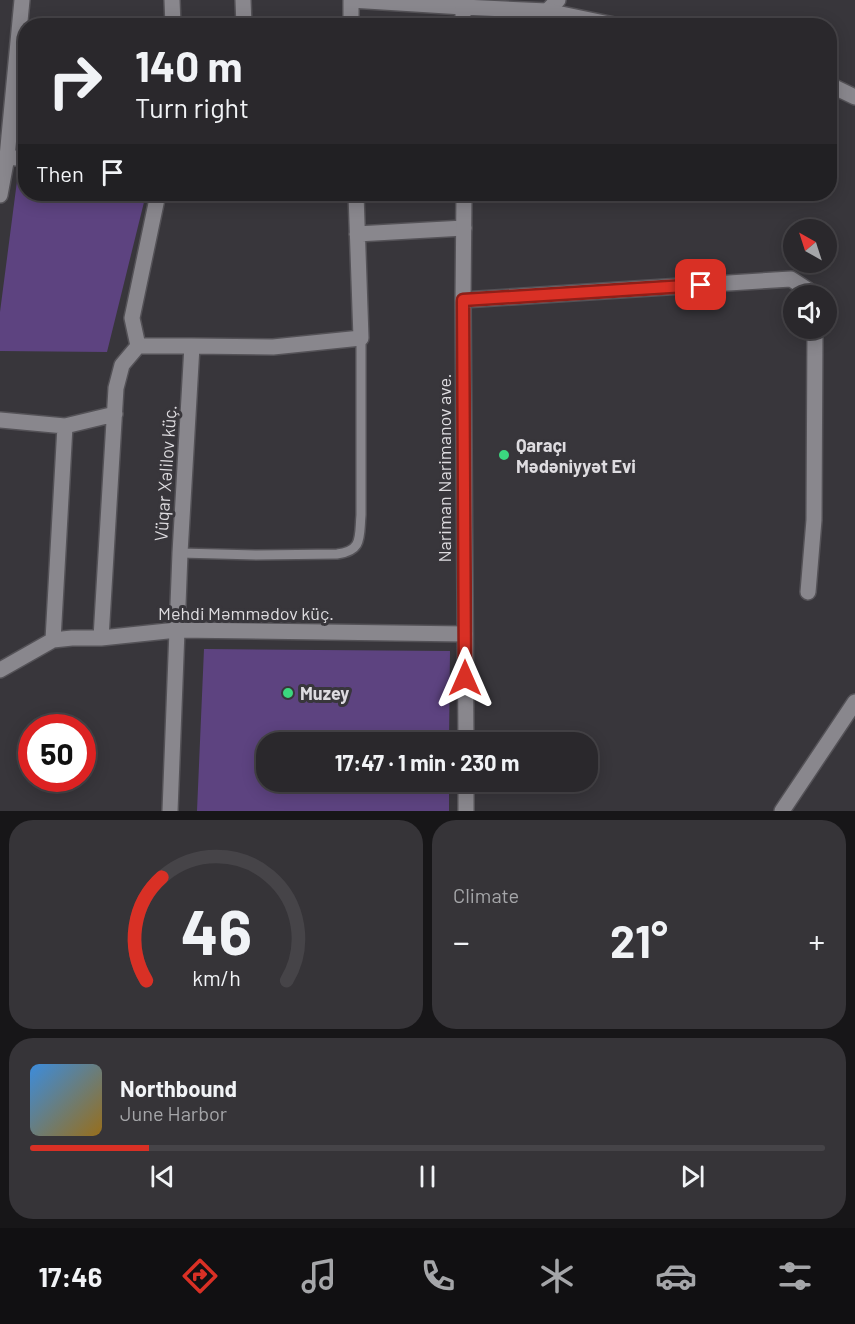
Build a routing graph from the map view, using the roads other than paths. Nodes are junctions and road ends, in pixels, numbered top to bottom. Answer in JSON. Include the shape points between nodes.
{"nodes":[{"id":1,"x":22,"y":0,"type":"edge"},
{"id":2,"x":172,"y":0,"type":"edge"},
{"id":3,"x":243,"y":0,"type":"edge"},
{"id":4,"x":351,"y":0,"type":"edge"},
{"id":5,"x":558,"y":0,"type":"edge"},
{"id":6,"x":463,"y":4,"type":"edge"},
{"id":7,"x":547,"y":11,"type":"junction"},
{"id":8,"x":20,"y":18,"type":"edge"},
{"id":9,"x":172,"y":18,"type":"edge"},
{"id":10,"x":244,"y":18,"type":"edge"},
{"id":11,"x":351,"y":18,"type":"edge"},
{"id":12,"x":581,"y":18,"type":"edge"},
{"id":13,"x":18,"y":42,"type":"edge"},
{"id":14,"x":837,"y":89,"type":"edge"},
{"id":15,"x":855,"y":98,"type":"edge"},
{"id":16,"x":7,"y":157,"type":"junction"},
{"id":17,"x":18,"y":158,"type":"edge"},
{"id":18,"x":0,"y":195,"type":"edge"},
{"id":19,"x":157,"y":201,"type":"edge"},
{"id":20,"x":356,"y":201,"type":"edge"},
{"id":21,"x":464,"y":201,"type":"edge"},
{"id":22,"x":464,"y":228,"type":"junction"},
{"id":23,"x":357,"y":234,"type":"junction"},
{"id":24,"x":800,"y":285,"type":"edge"},
{"id":25,"x":463,"y":300,"type":"junction"},
{"id":26,"x":361,"y":338,"type":"junction"},
{"id":27,"x":815,"y":339,"type":"edge"},
{"id":28,"x":138,"y":346,"type":"junction"},
{"id":29,"x":192,"y":346,"type":"junction"},
{"id":30,"x":115,"y":414,"type":"junction"},
{"id":31,"x":0,"y":420,"type":"edge"},
{"id":32,"x":64,"y":426,"type":"junction"},
{"id":33,"x":180,"y":553,"type":"junction"},
{"id":34,"x":808,"y":592,"type":"dead end"},
{"id":35,"x":177,"y":630,"type":"junction"},
{"id":36,"x":465,"y":634,"type":"junction"},
{"id":37,"x":101,"y":638,"type":"junction"},
{"id":38,"x":53,"y":640,"type":"junction"},
{"id":39,"x":0,"y":670,"type":"edge"},
{"id":40,"x":855,"y":702,"type":"edge"},
{"id":41,"x":466,"y":732,"type":"edge"},
{"id":42,"x":466,"y":792,"type":"edge"},
{"id":43,"x":170,"y":811,"type":"edge"},
{"id":44,"x":466,"y":811,"type":"edge"},
{"id":45,"x":782,"y":811,"type":"edge"}],
"edges":[{"from":1,"to":8,"type":"street"},
{"from":2,"to":9,"type":"street"},
{"from":3,"to":10,"type":"street"},
{"from":4,"to":6,"type":"street"},
{"from":4,"to":11,"type":"street"},
{"from":5,"to":7,"type":"street"},
{"from":6,"to":7,"type":"street"},
{"from":7,"to":12,"type":"street"},
{"from":13,"to":16,"type":"street"},
{"from":14,"to":15,"type":"street"},
{"from":16,"to":17,"type":"street"},
{"from":16,"to":18,"type":"street"},
{"from":19,"to":28,"type":"street","via":[[132,318]]},
{"from":20,"to":23,"type":"street"},
{"from":21,"to":22,"type":"street","name":"Nariman Narimanov ave."},
{"from":22,"to":23,"type":"street"},
{"from":22,"to":25,"type":"street","name":"Nariman Narimanov ave."},
{"from":23,"to":26,"type":"street"},
{"from":24,"to":25,"type":"street","via":[[791,279]]},
{"from":25,"to":36,"type":"street","name":"Nariman Narimanov ave."},
{"from":26,"to":29,"type":"street","via":[[273,347]]},
{"from":26,"to":33,"type":"lane","via":[[361,515],[355,547],[348,553],[337,554]]},
{"from":27,"to":34,"type":"street","via":[[814,520]]},
{"from":28,"to":29,"type":"street"},
{"from":28,"to":30,"type":"street","via":[[123,365]]},
{"from":29,"to":33,"type":"street","name":"Vüqar Xəlilov küç."},
{"from":30,"to":32,"type":"street"},
{"from":30,"to":37,"type":"street"},
{"from":31,"to":32,"type":"street"},
{"from":32,"to":38,"type":"street"},
{"from":33,"to":35,"type":"street","name":"Vüqar Xəlilov küç."},
{"from":35,"to":36,"type":"street","name":"Mehdi Məmmədov küç."},
{"from":35,"to":37,"type":"street","name":"Mehdi Məmmədov küç."},
{"from":35,"to":43,"type":"street","name":"Vüqar Xəlilov küç."},
{"from":36,"to":41,"type":"street","name":"Nariman Narimanov ave."},
{"from":37,"to":38,"type":"street","name":"Mehdi Məmmədov küç."},
{"from":38,"to":39,"type":"street","name":"Mehdi Məmmədov küç."},
{"from":40,"to":45,"type":"street"},
{"from":42,"to":44,"type":"street"}]}
